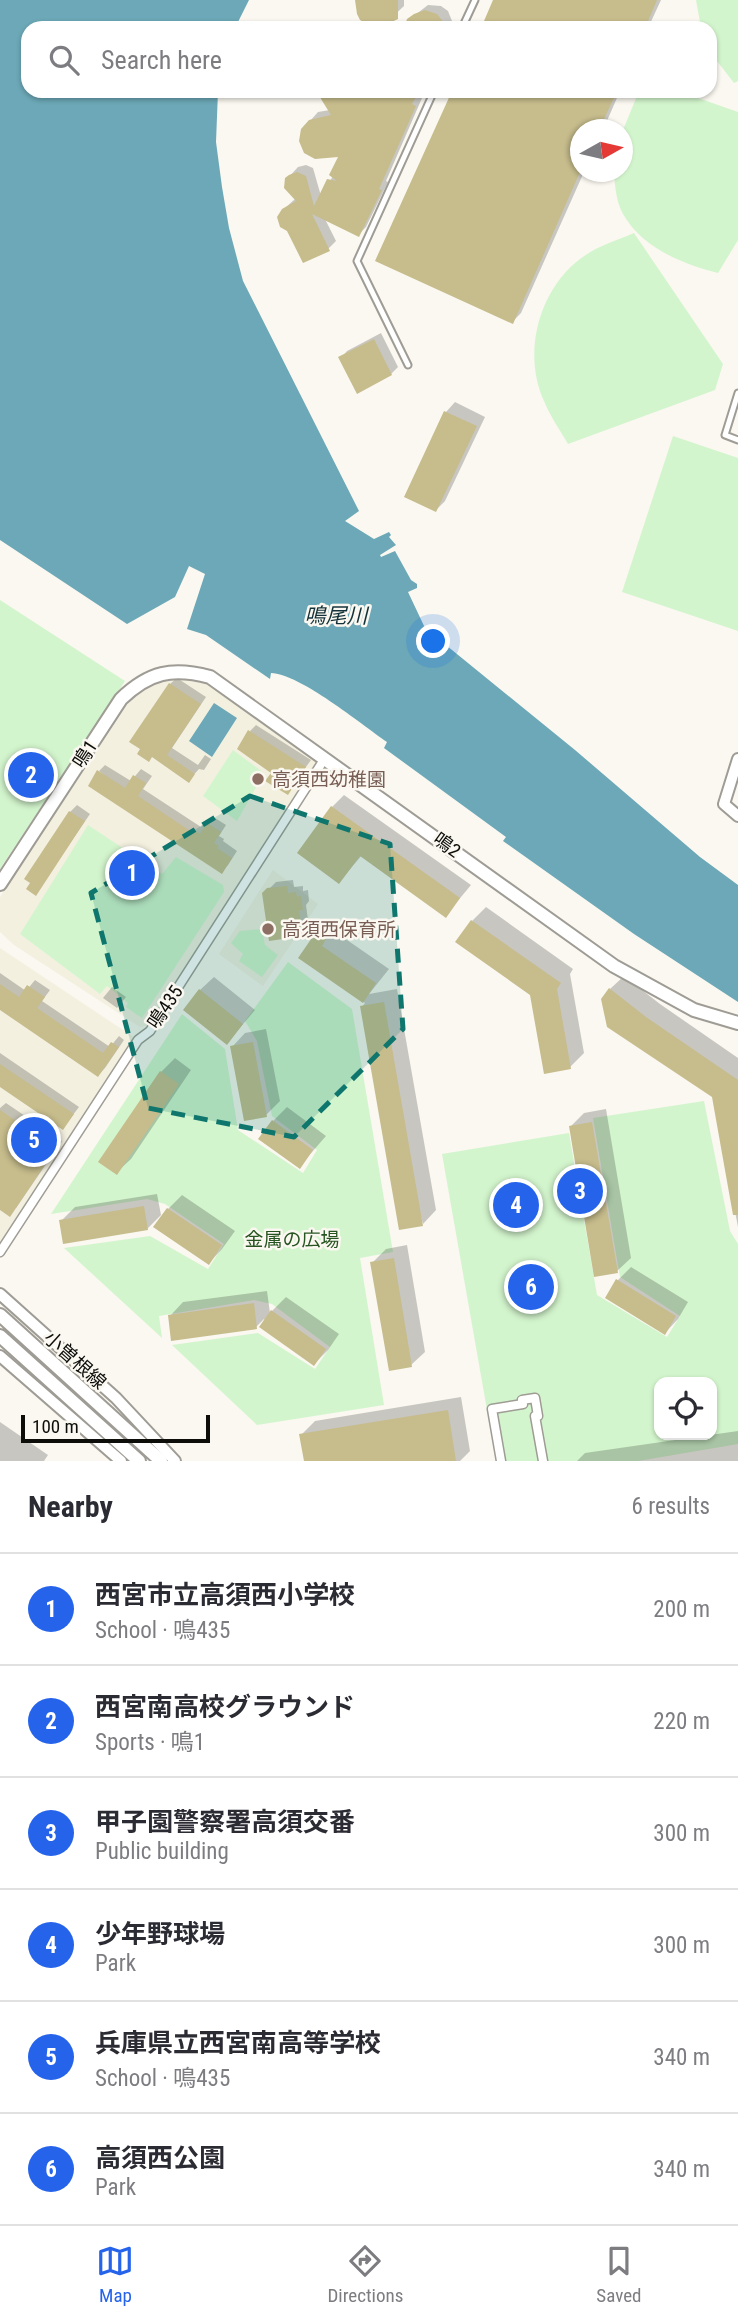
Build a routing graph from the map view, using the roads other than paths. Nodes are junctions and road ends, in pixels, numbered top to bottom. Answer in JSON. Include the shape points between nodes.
{"nodes":[{"id":1,"x":474,"y":0,"type":"edge"},
{"id":2,"x":465,"y":21,"type":"edge"},
{"id":3,"x":431,"y":98,"type":"edge"},
{"id":4,"x":408,"y":365,"type":"dead end"},
{"id":5,"x":738,"y":393,"type":"edge"},
{"id":6,"x":738,"y":440,"type":"edge"},
{"id":7,"x":159,"y":674,"type":"joint"},
{"id":8,"x":326,"y":758,"type":"junction"},
{"id":9,"x":738,"y":759,"type":"edge"},
{"id":10,"x":738,"y":816,"type":"edge"},
{"id":11,"x":0,"y":884,"type":"edge"},
{"id":12,"x":738,"y":1023,"type":"edge"},
{"id":13,"x":0,"y":1252,"type":"edge"},
{"id":14,"x":0,"y":1294,"type":"edge"},
{"id":15,"x":0,"y":1315,"type":"edge"},
{"id":16,"x":0,"y":1336,"type":"edge"},
{"id":17,"x":0,"y":1356,"type":"edge"},
{"id":18,"x":121,"y":1461,"type":"edge"},
{"id":19,"x":139,"y":1461,"type":"edge"},
{"id":20,"x":161,"y":1461,"type":"edge"},
{"id":21,"x":175,"y":1461,"type":"edge"},
{"id":22,"x":500,"y":1461,"type":"edge"},
{"id":23,"x":542,"y":1461,"type":"edge"}],
"edges":[{"from":1,"to":2,"type":"lane"},
{"from":3,"to":4,"type":"lane","via":[[358,261]]},
{"from":5,"to":6,"type":"lane","via":[[725,435]]},
{"from":7,"to":8,"type":"street","name":"鳴2","via":[[185,670],[210,677]]},
{"from":7,"to":11,"type":"street","name":"鳴1","via":[[121,699]]},
{"from":8,"to":12,"type":"street","name":"鳴2","via":[[614,966],[694,1010]]},
{"from":8,"to":13,"type":"street","name":"鳴435"},
{"from":9,"to":10,"type":"street","via":[[723,804]]},
{"from":14,"to":21,"type":"street","name":"小曽根線","via":[[116,1398]]},
{"from":15,"to":20,"type":"street"},
{"from":16,"to":19,"type":"street"},
{"from":17,"to":18,"type":"street"},
{"from":22,"to":23,"type":"street","via":[[492,1409],[535,1398]]}]}
